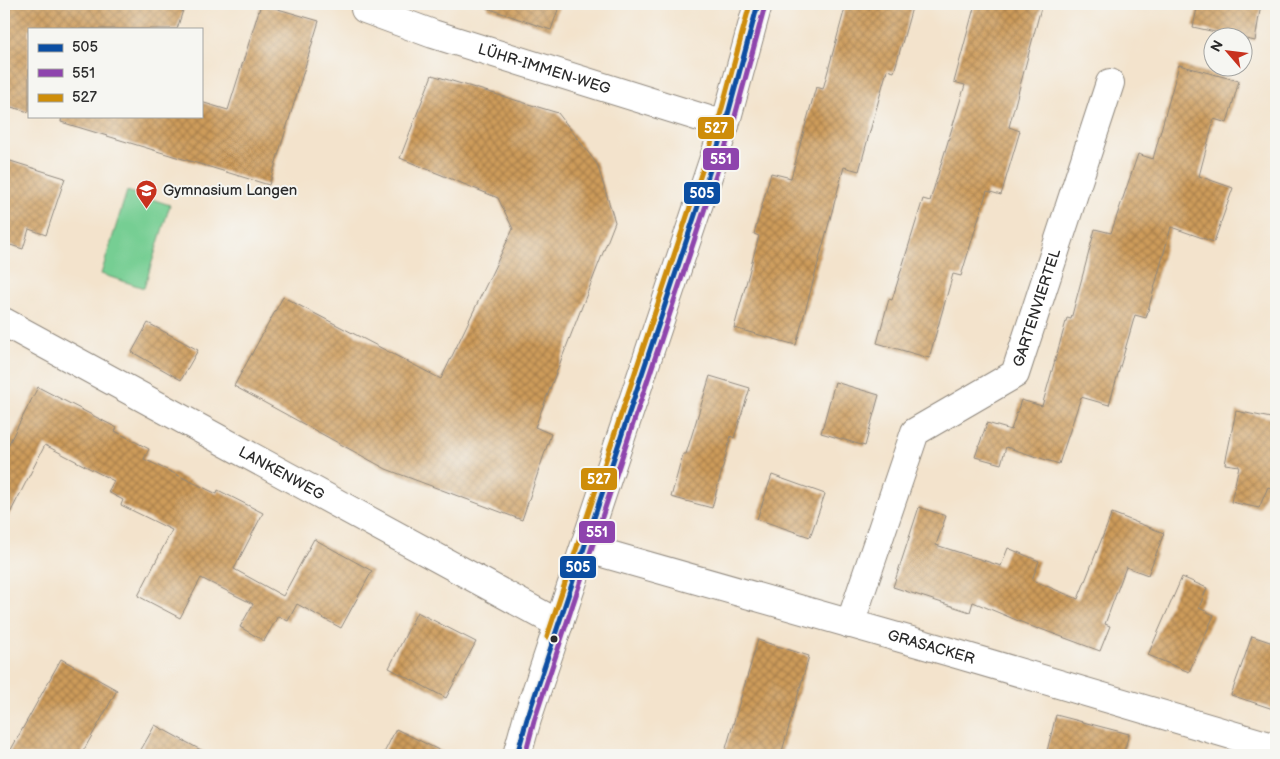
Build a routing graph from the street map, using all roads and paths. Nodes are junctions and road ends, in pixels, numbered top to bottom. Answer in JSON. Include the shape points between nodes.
{"nodes":[{"id":1,"x":758,"y":4,"type":"edge"},
{"id":2,"x":365,"y":8,"type":"dead end"},
{"id":3,"x":1110,"y":83,"type":"dead end"},
{"id":4,"x":725,"y":125,"type":"junction"},
{"id":5,"x":4,"y":322,"type":"edge"},
{"id":6,"x":585,"y":548,"type":"junction"},
{"id":7,"x":559,"y":624,"type":"junction"},
{"id":8,"x":850,"y":624,"type":"junction"},
{"id":9,"x":1276,"y":748,"type":"edge"},
{"id":10,"x":517,"y":755,"type":"edge"}],
"edges":[{"from":1,"to":4,"type":"street"},
{"from":2,"to":4,"type":"street","name":"LÜHR-IMMEN-WEG","via":[[433,34]]},
{"from":3,"to":8,"type":"street","name":"GARTENVIERTEL","via":[[1015,374],[915,432]]},
{"from":4,"to":6,"type":"street"},
{"from":5,"to":7,"type":"street","name":"LANKENWEG"},
{"from":6,"to":7,"type":"street"},
{"from":6,"to":8,"type":"street","name":"GRASACKER"},
{"from":7,"to":10,"type":"street"},
{"from":8,"to":9,"type":"street","name":"GRASACKER"}]}
